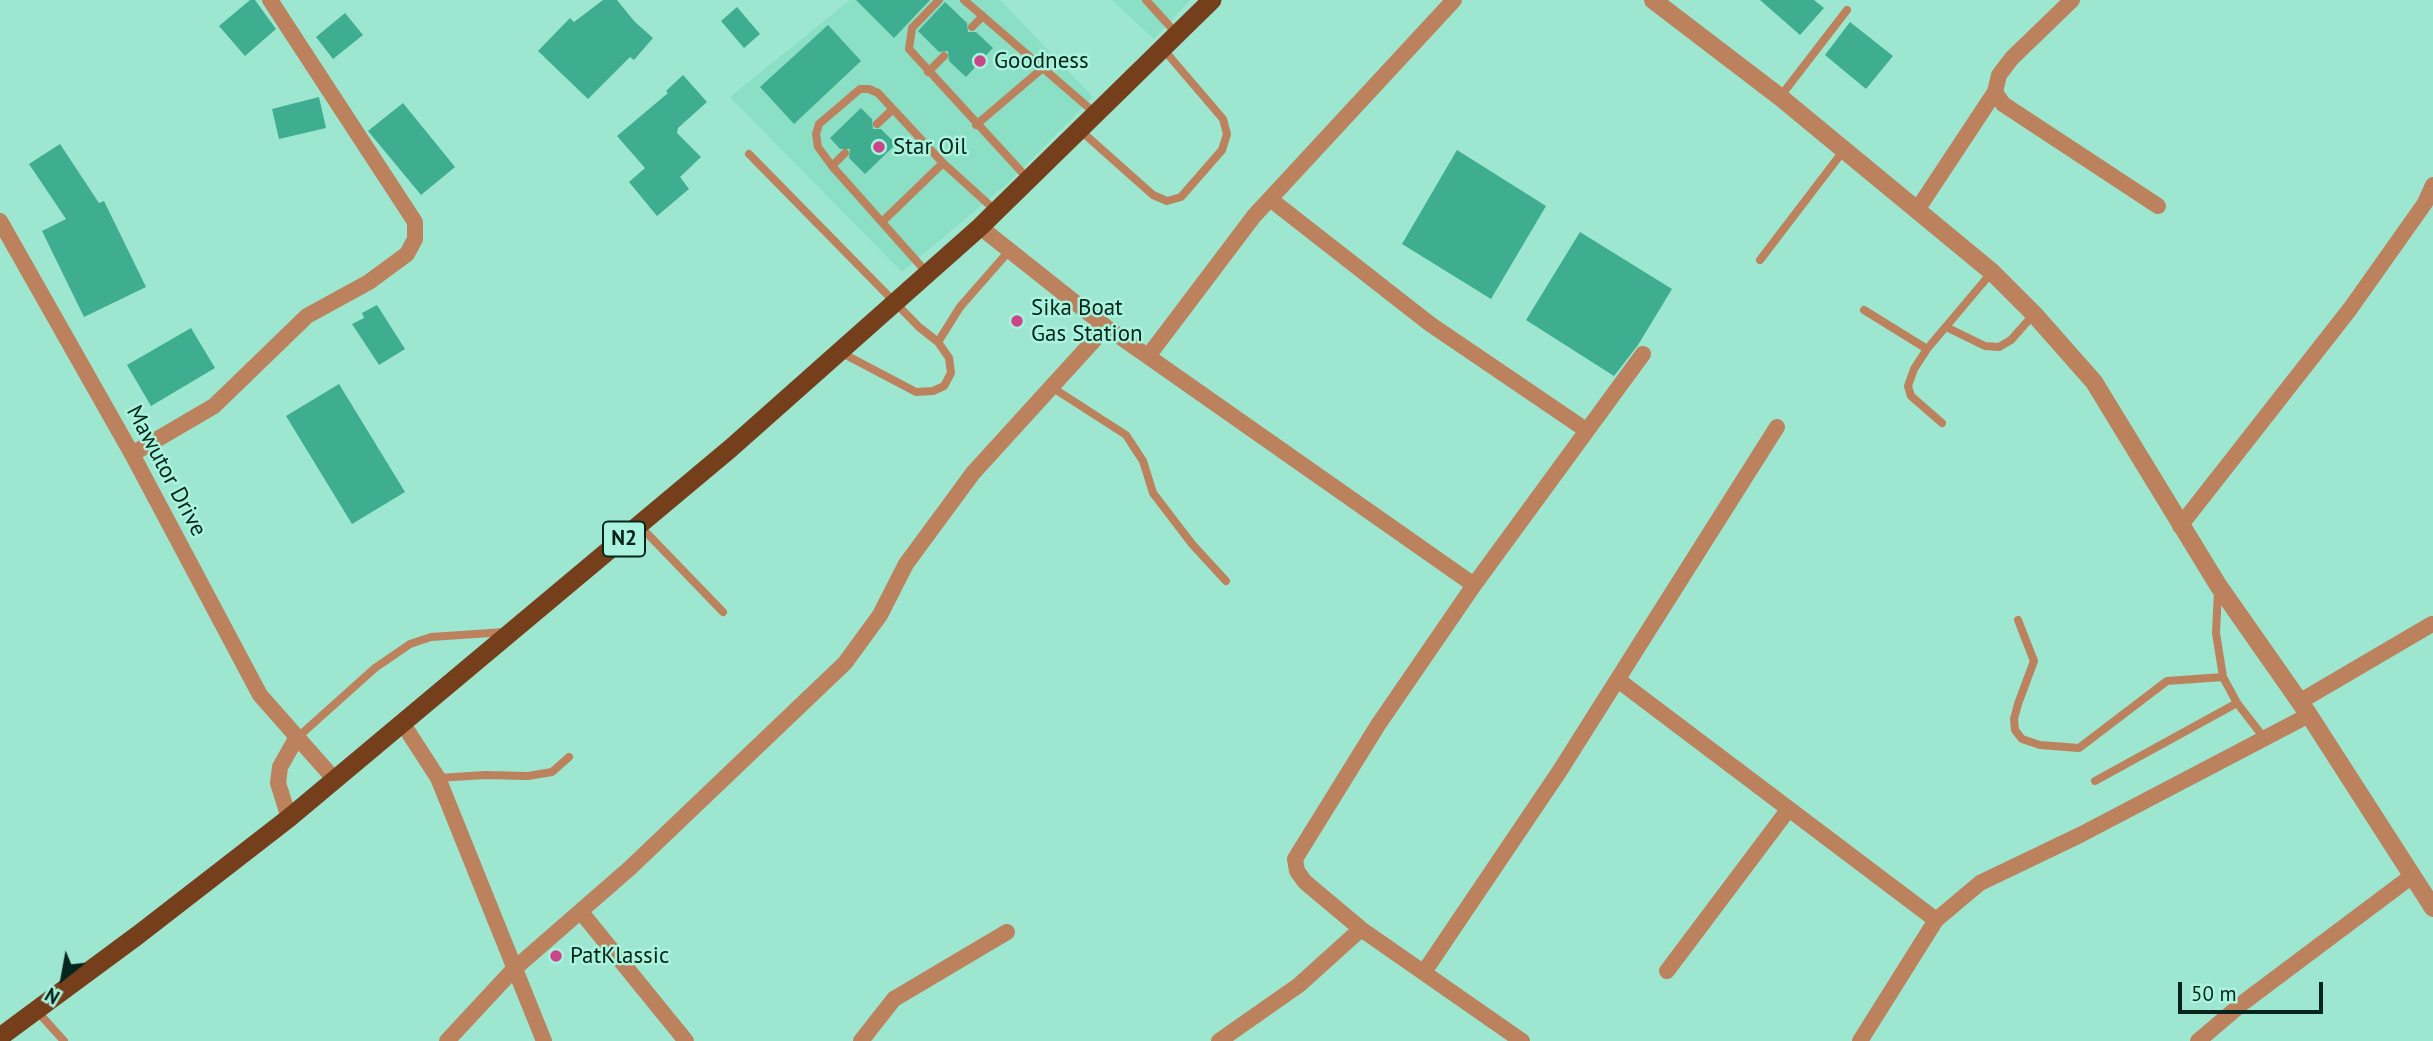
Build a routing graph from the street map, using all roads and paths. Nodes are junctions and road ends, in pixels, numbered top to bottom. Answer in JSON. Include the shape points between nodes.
{"nodes":[{"id":1,"x":270,"y":0,"type":"edge"},
{"id":2,"x":939,"y":0,"type":"edge"},
{"id":3,"x":964,"y":0,"type":"edge"},
{"id":4,"x":1146,"y":0,"type":"edge"},
{"id":5,"x":1212,"y":0,"type":"edge"},
{"id":6,"x":1454,"y":0,"type":"edge"},
{"id":7,"x":1653,"y":0,"type":"edge"},
{"id":8,"x":2072,"y":0,"type":"edge"},
{"id":9,"x":1847,"y":10,"type":"dead end"},
{"id":10,"x":983,"y":16,"type":"junction"},
{"id":11,"x":972,"y":27,"type":"dead end"},
{"id":12,"x":1178,"y":35,"type":"junction"},
{"id":13,"x":1164,"y":50,"type":"junction"},
{"id":14,"x":944,"y":56,"type":"dead end"},
{"id":15,"x":1044,"y":67,"type":"junction"},
{"id":16,"x":928,"y":72,"type":"junction"},
{"id":17,"x":1995,"y":92,"type":"junction"},
{"id":18,"x":1780,"y":97,"type":"junction"},
{"id":19,"x":893,"y":109,"type":"junction"},
{"id":20,"x":1096,"y":114,"type":"junction"},
{"id":21,"x":877,"y":124,"type":"dead end"},
{"id":22,"x":976,"y":125,"type":"junction"},
{"id":23,"x":1080,"y":130,"type":"junction"},
{"id":24,"x":1844,"y":150,"type":"junction"},
{"id":25,"x":845,"y":153,"type":"dead end"},
{"id":26,"x":749,"y":154,"type":"dead end"},
{"id":27,"x":943,"y":163,"type":"junction"},
{"id":28,"x":832,"y":166,"type":"junction"},
{"id":29,"x":1029,"y":180,"type":"junction"},
{"id":30,"x":2433,"y":186,"type":"edge"},
{"id":31,"x":1270,"y":199,"type":"junction"},
{"id":32,"x":2158,"y":206,"type":"dead end"},
{"id":33,"x":1917,"y":210,"type":"junction"},
{"id":34,"x":997,"y":211,"type":"junction"},
{"id":35,"x":0,"y":221,"type":"edge"},
{"id":36,"x":882,"y":222,"type":"junction"},
{"id":37,"x":980,"y":227,"type":"junction"},
{"id":38,"x":1009,"y":251,"type":"junction"},
{"id":39,"x":1760,"y":260,"type":"dead end"},
{"id":40,"x":1992,"y":272,"type":"junction"},
{"id":41,"x":928,"y":274,"type":"junction"},
{"id":42,"x":895,"y":303,"type":"junction"},
{"id":43,"x":1864,"y":310,"type":"dead end"},
{"id":44,"x":2035,"y":314,"type":"junction"},
{"id":45,"x":1106,"y":327,"type":"junction"},
{"id":46,"x":1946,"y":327,"type":"junction"},
{"id":47,"x":938,"y":342,"type":"junction"},
{"id":48,"x":1927,"y":349,"type":"junction"},
{"id":49,"x":840,"y":352,"type":"junction"},
{"id":50,"x":1643,"y":354,"type":"dead end"},
{"id":51,"x":1149,"y":355,"type":"junction"},
{"id":52,"x":1053,"y":388,"type":"junction"},
{"id":53,"x":1942,"y":424,"type":"dead end"},
{"id":54,"x":1777,"y":427,"type":"dead end"},
{"id":55,"x":1586,"y":430,"type":"junction"},
{"id":56,"x":132,"y":454,"type":"junction"},
{"id":57,"x":640,"y":526,"type":"junction"},
{"id":58,"x":2180,"y":527,"type":"junction"},
{"id":59,"x":1226,"y":580,"type":"dead end"},
{"id":60,"x":1474,"y":585,"type":"junction"},
{"id":61,"x":2218,"y":585,"type":"junction"},
{"id":62,"x":723,"y":612,"type":"dead end"},
{"id":63,"x":2018,"y":620,"type":"dead end"},
{"id":64,"x":2432,"y":624,"type":"edge"},
{"id":65,"x":515,"y":631,"type":"junction"},
{"id":66,"x":2223,"y":677,"type":"junction"},
{"id":67,"x":1618,"y":680,"type":"junction"},
{"id":68,"x":2237,"y":703,"type":"junction"},
{"id":69,"x":2304,"y":709,"type":"junction"},
{"id":70,"x":403,"y":724,"type":"junction"},
{"id":71,"x":298,"y":737,"type":"junction"},
{"id":72,"x":2265,"y":739,"type":"junction"},
{"id":73,"x":569,"y":757,"type":"dead end"},
{"id":74,"x":438,"y":778,"type":"junction"},
{"id":75,"x":335,"y":780,"type":"junction"},
{"id":76,"x":2095,"y":781,"type":"dead end"},
{"id":77,"x":1788,"y":810,"type":"junction"},
{"id":78,"x":289,"y":818,"type":"junction"},
{"id":79,"x":2412,"y":876,"type":"junction"},
{"id":80,"x":2433,"y":908,"type":"edge"},
{"id":81,"x":581,"y":912,"type":"junction"},
{"id":82,"x":1936,"y":920,"type":"junction"},
{"id":83,"x":1362,"y":929,"type":"junction"},
{"id":84,"x":1007,"y":932,"type":"dead end"},
{"id":85,"x":513,"y":970,"type":"junction"},
{"id":86,"x":1667,"y":971,"type":"dead end"},
{"id":87,"x":1424,"y":972,"type":"junction"},
{"id":88,"x":36,"y":1010,"type":"junction"},
{"id":89,"x":0,"y":1037,"type":"edge"},
{"id":90,"x":64,"y":1041,"type":"edge"},
{"id":91,"x":447,"y":1041,"type":"edge"},
{"id":92,"x":544,"y":1041,"type":"edge"},
{"id":93,"x":686,"y":1041,"type":"edge"},
{"id":94,"x":861,"y":1041,"type":"edge"},
{"id":95,"x":1219,"y":1041,"type":"edge"},
{"id":96,"x":1522,"y":1041,"type":"edge"},
{"id":97,"x":1860,"y":1041,"type":"edge"},
{"id":98,"x":2198,"y":1041,"type":"edge"}],
"edges":[{"from":1,"to":56,"type":"street","via":[[415,222],[415,239],[407,254],[369,282],[307,316],[214,406]]},
{"from":2,"to":16,"type":"lane","via":[[908,38],[909,49]]},
{"from":3,"to":10,"type":"lane"},
{"from":4,"to":12,"type":"lane"},
{"from":5,"to":12,"type":"highway","number":"N2"},
{"from":6,"to":31,"type":"street"},
{"from":7,"to":18,"type":"street"},
{"from":8,"to":17,"type":"street","via":[[2012,58],[1999,75]]},
{"from":9,"to":18,"type":"lane"},
{"from":10,"to":11,"type":"lane"},
{"from":10,"to":15,"type":"lane"},
{"from":12,"to":13,"type":"highway","number":"N2"},
{"from":13,"to":20,"type":"highway","number":"N2"},
{"from":13,"to":23,"type":"lane","via":[[1223,119],[1227,134],[1222,150],[1181,197],[1167,201],[1153,195]]},
{"from":14,"to":16,"type":"lane"},
{"from":15,"to":20,"type":"lane"},
{"from":15,"to":22,"type":"lane"},
{"from":16,"to":22,"type":"lane"},
{"from":17,"to":32,"type":"street","via":[[2013,111]]},
{"from":17,"to":33,"type":"street"},
{"from":18,"to":24,"type":"street"},
{"from":19,"to":21,"type":"lane"},
{"from":19,"to":27,"type":"lane"},
{"from":19,"to":28,"type":"lane","via":[[878,93],[860,89],[819,124],[818,147]]},
{"from":20,"to":23,"type":"highway","number":"N2"},
{"from":22,"to":29,"type":"lane"},
{"from":23,"to":29,"type":"highway","number":"N2"},
{"from":24,"to":33,"type":"street"},
{"from":24,"to":39,"type":"lane"},
{"from":25,"to":28,"type":"lane"},
{"from":26,"to":42,"type":"lane"},
{"from":27,"to":34,"type":"lane"},
{"from":27,"to":36,"type":"lane"},
{"from":28,"to":36,"type":"lane"},
{"from":29,"to":34,"type":"highway","number":"N2"},
{"from":30,"to":58,"type":"street","via":[[2350,309]]},
{"from":31,"to":51,"type":"street"},
{"from":31,"to":55,"type":"street","via":[[1430,324]]},
{"from":33,"to":40,"type":"street"},
{"from":34,"to":37,"type":"highway","number":"N2"},
{"from":35,"to":56,"type":"street","name":"Mawutor Drive"},
{"from":36,"to":41,"type":"lane"},
{"from":37,"to":38,"type":"street"},
{"from":37,"to":41,"type":"highway","number":"N2"},
{"from":38,"to":45,"type":"street"},
{"from":38,"to":47,"type":"lane","via":[[960,307]]},
{"from":40,"to":44,"type":"street"},
{"from":40,"to":46,"type":"lane"},
{"from":41,"to":42,"type":"highway","number":"N2"},
{"from":42,"to":47,"type":"lane"},
{"from":42,"to":49,"type":"highway","number":"N2"},
{"from":43,"to":48,"type":"lane"},
{"from":44,"to":46,"type":"lane","via":[[1999,347],[1985,346]]},
{"from":44,"to":58,"type":"street","via":[[2094,382]]},
{"from":45,"to":51,"type":"street"},
{"from":45,"to":52,"type":"street"},
{"from":46,"to":48,"type":"lane"},
{"from":47,"to":49,"type":"lane","via":[[949,358],[951,373],[944,386],[933,391],[916,392]]},
{"from":48,"to":53,"type":"lane","via":[[1908,386],[1911,396]]},
{"from":49,"to":57,"type":"highway","number":"N2"},
{"from":50,"to":55,"type":"street"},
{"from":51,"to":60,"type":"street"},
{"from":52,"to":59,"type":"lane","via":[[1126,435],[1143,461],[1153,493]]},
{"from":52,"to":81,"type":"street","via":[[973,473],[906,564],[880,615],[845,663]]},
{"from":54,"to":67,"type":"street"},
{"from":55,"to":60,"type":"street"},
{"from":56,"to":71,"type":"street","name":"Mawutor Drive","via":[[260,695]]},
{"from":57,"to":62,"type":"lane"},
{"from":57,"to":65,"type":"highway","number":"N2"},
{"from":58,"to":61,"type":"street"},
{"from":60,"to":83,"type":"street","via":[[1378,725],[1295,859],[1305,882]]},
{"from":61,"to":66,"type":"lane","via":[[2216,633]]},
{"from":61,"to":69,"type":"street"},
{"from":63,"to":66,"type":"lane","via":[[2034,661],[2018,704],[2015,730],[2022,739],[2040,745],[2079,748],[2167,681]]},
{"from":64,"to":69,"type":"street"},
{"from":65,"to":70,"type":"highway","number":"N2"},
{"from":65,"to":71,"type":"lane","via":[[431,637],[410,644],[374,668]]},
{"from":66,"to":68,"type":"lane"},
{"from":67,"to":77,"type":"street"},
{"from":67,"to":87,"type":"street"},
{"from":68,"to":72,"type":"lane"},
{"from":68,"to":76,"type":"lane"},
{"from":69,"to":72,"type":"street"},
{"from":69,"to":79,"type":"street"},
{"from":70,"to":74,"type":"street"},
{"from":70,"to":75,"type":"highway","number":"N2"},
{"from":71,"to":75,"type":"street","name":"Mawutor Drive"},
{"from":71,"to":78,"type":"street","via":[[280,767],[278,783]]},
{"from":72,"to":82,"type":"street","via":[[1980,883]]},
{"from":73,"to":74,"type":"lane","via":[[552,772],[528,776]]},
{"from":74,"to":85,"type":"street"},
{"from":75,"to":78,"type":"highway","number":"N2"},
{"from":77,"to":82,"type":"street"},
{"from":77,"to":86,"type":"street"},
{"from":78,"to":88,"type":"highway","number":"N2"},
{"from":79,"to":80,"type":"street"},
{"from":79,"to":98,"type":"street"},
{"from":81,"to":85,"type":"street"},
{"from":81,"to":93,"type":"street"},
{"from":82,"to":97,"type":"street"},
{"from":83,"to":87,"type":"street"},
{"from":83,"to":95,"type":"street","via":[[1299,985]]},
{"from":84,"to":94,"type":"street","via":[[894,999]]},
{"from":85,"to":91,"type":"street"},
{"from":85,"to":92,"type":"street"},
{"from":87,"to":96,"type":"street"},
{"from":88,"to":89,"type":"highway","number":"N2"},
{"from":88,"to":90,"type":"lane"}]}
